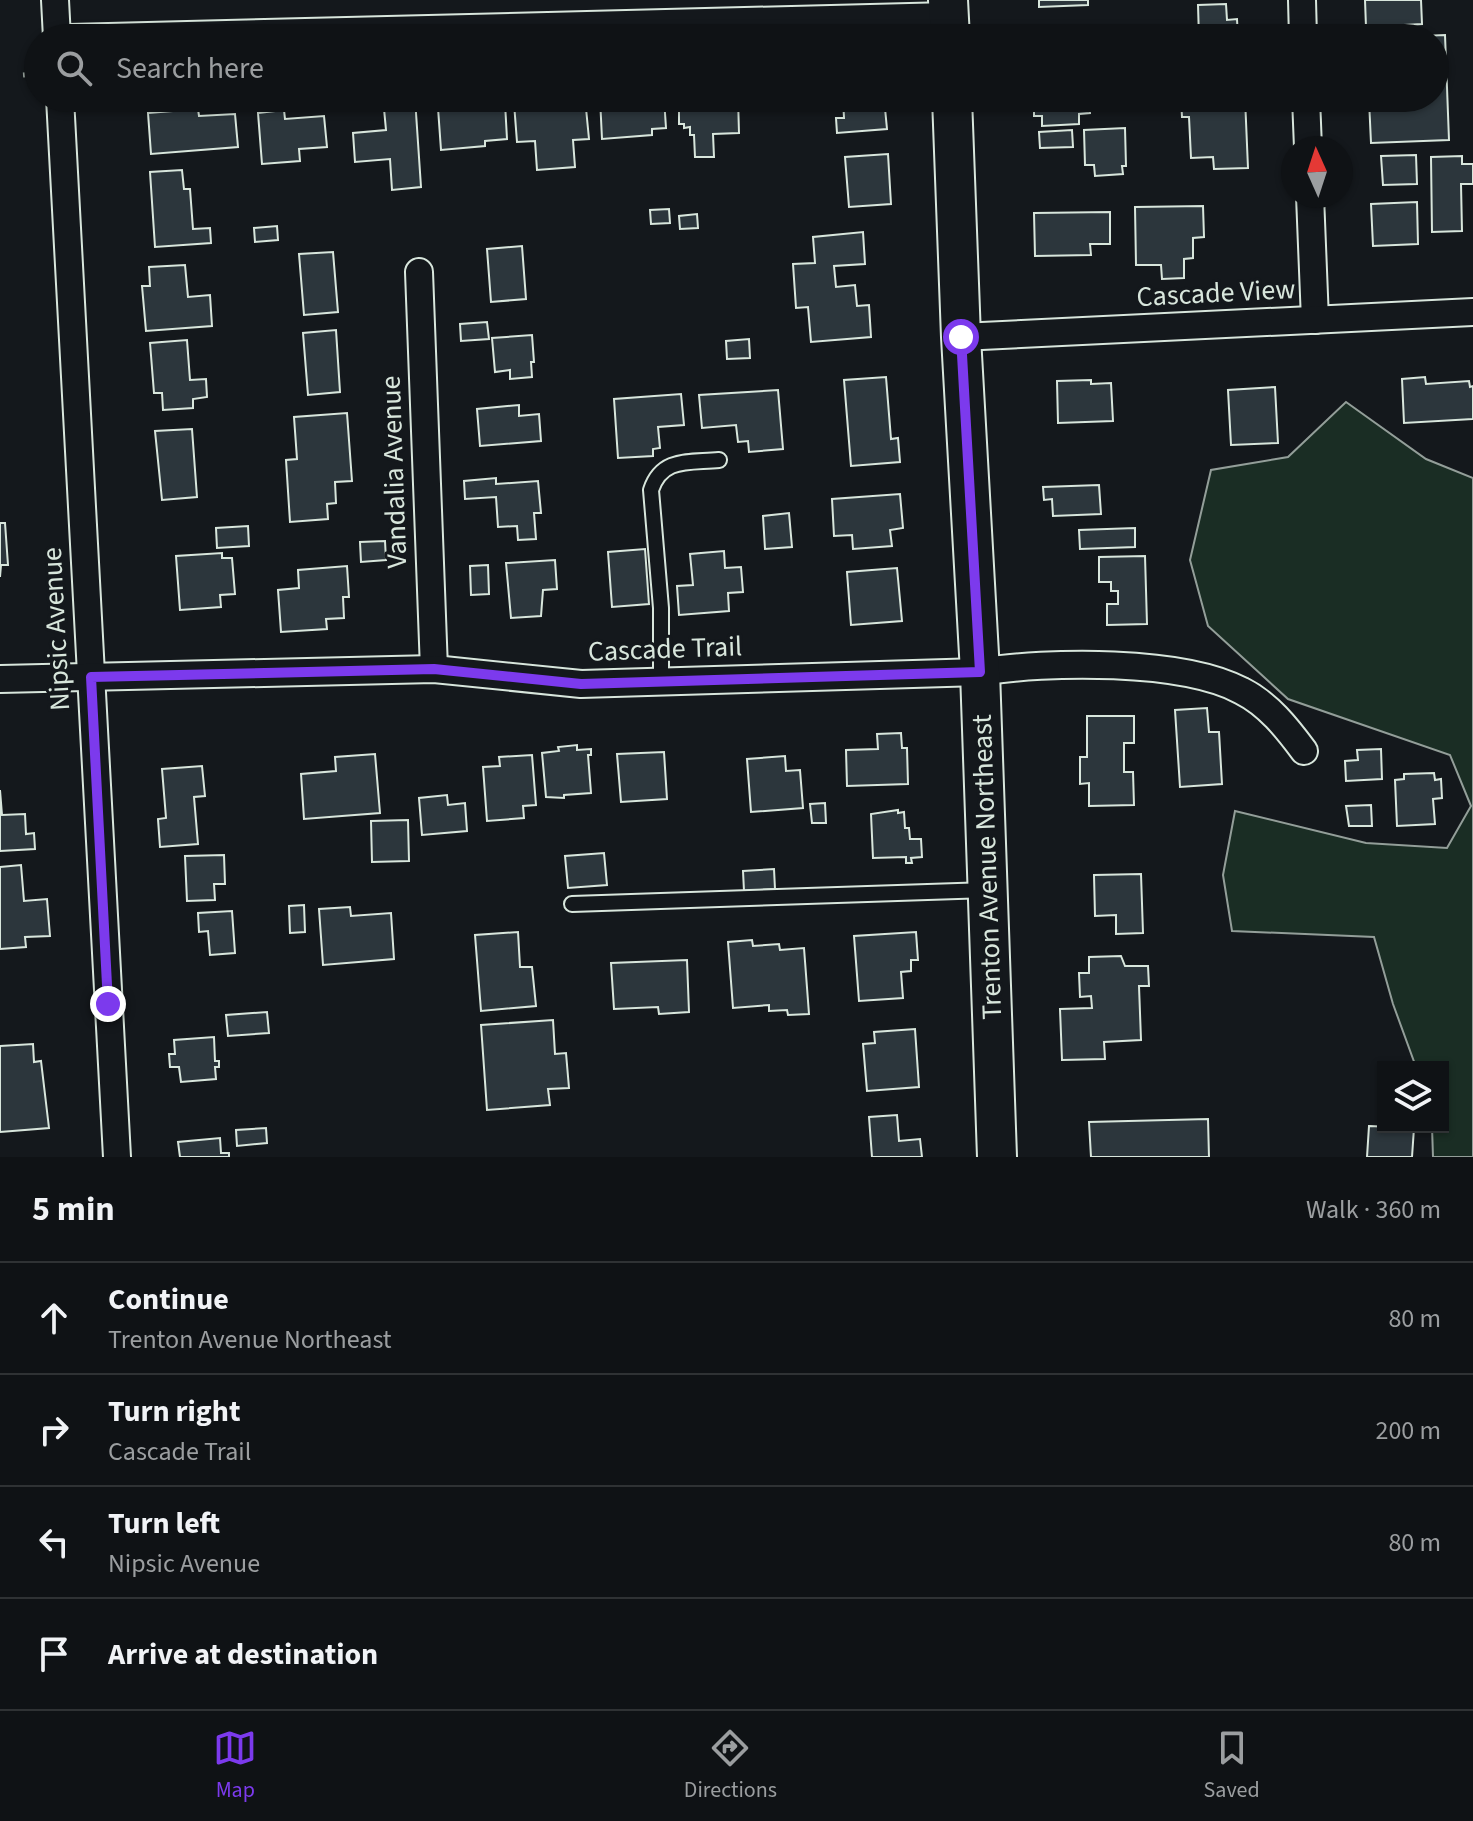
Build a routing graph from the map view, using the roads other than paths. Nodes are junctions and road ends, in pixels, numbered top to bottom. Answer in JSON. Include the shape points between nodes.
{"nodes":[{"id":1,"x":55,"y":0,"type":"edge"},
{"id":2,"x":1302,"y":0,"type":"edge"},
{"id":3,"x":949,"y":18,"type":"edge"},
{"id":4,"x":56,"y":24,"type":"edge"},
{"id":5,"x":685,"y":24,"type":"edge"},
{"id":6,"x":1303,"y":24,"type":"edge"},
{"id":7,"x":61,"y":112,"type":"edge"},
{"id":8,"x":953,"y":112,"type":"edge"},
{"id":9,"x":1307,"y":112,"type":"edge"},
{"id":10,"x":1308,"y":136,"type":"edge"},
{"id":11,"x":1310,"y":208,"type":"edge"},
{"id":12,"x":419,"y":272,"type":"dead end"},
{"id":13,"x":1473,"y":312,"type":"edge"},
{"id":14,"x":1315,"y":320,"type":"junction"},
{"id":15,"x":961,"y":337,"type":"junction"},
{"id":16,"x":719,"y":460,"type":"dead end"},
{"id":17,"x":434,"y":669,"type":"junction"},
{"id":18,"x":980,"y":672,"type":"junction"},
{"id":19,"x":91,"y":677,"type":"junction"},
{"id":20,"x":0,"y":679,"type":"edge"},
{"id":21,"x":661,"y":681,"type":"junction"},
{"id":22,"x":1304,"y":751,"type":"dead end"},
{"id":23,"x":988,"y":890,"type":"junction"},
{"id":24,"x":572,"y":904,"type":"dead end"},
{"id":25,"x":117,"y":1157,"type":"edge"},
{"id":26,"x":997,"y":1157,"type":"edge"}],
"edges":[{"from":1,"to":4,"type":"street"},
{"from":2,"to":6,"type":"street"},
{"from":3,"to":5,"type":"street"},
{"from":7,"to":19,"type":"street","name":"Nipsic Avenue"},
{"from":8,"to":15,"type":"main road","name":"Trenton Avenue Northeast"},
{"from":9,"to":10,"type":"street"},
{"from":11,"to":14,"type":"street"},
{"from":12,"to":17,"type":"street","name":"Vandalia Avenue"},
{"from":13,"to":14,"type":"street","name":"Cascade View"},
{"from":14,"to":15,"type":"street","name":"Cascade View"},
{"from":15,"to":18,"type":"main road","name":"Trenton Avenue Northeast"},
{"from":16,"to":21,"type":"lane","via":[[669,465],[656,474],[651,490]]},
{"from":17,"to":19,"type":"street","name":"Cascade Trail"},
{"from":17,"to":21,"type":"street","name":"Cascade Trail","via":[[581,684]]},
{"from":18,"to":21,"type":"street","name":"Cascade Trail"},
{"from":18,"to":22,"type":"street","name":"Cascade Trail","via":[[1090,666],[1196,674],[1245,692],[1278,719]]},
{"from":18,"to":23,"type":"main road","name":"Trenton Avenue Northeast"},
{"from":19,"to":20,"type":"street","name":"Cascade Trail"},
{"from":19,"to":25,"type":"street","name":"Nipsic Avenue"},
{"from":23,"to":24,"type":"lane"},
{"from":23,"to":26,"type":"main road","name":"Trenton Avenue Northeast"}]}
